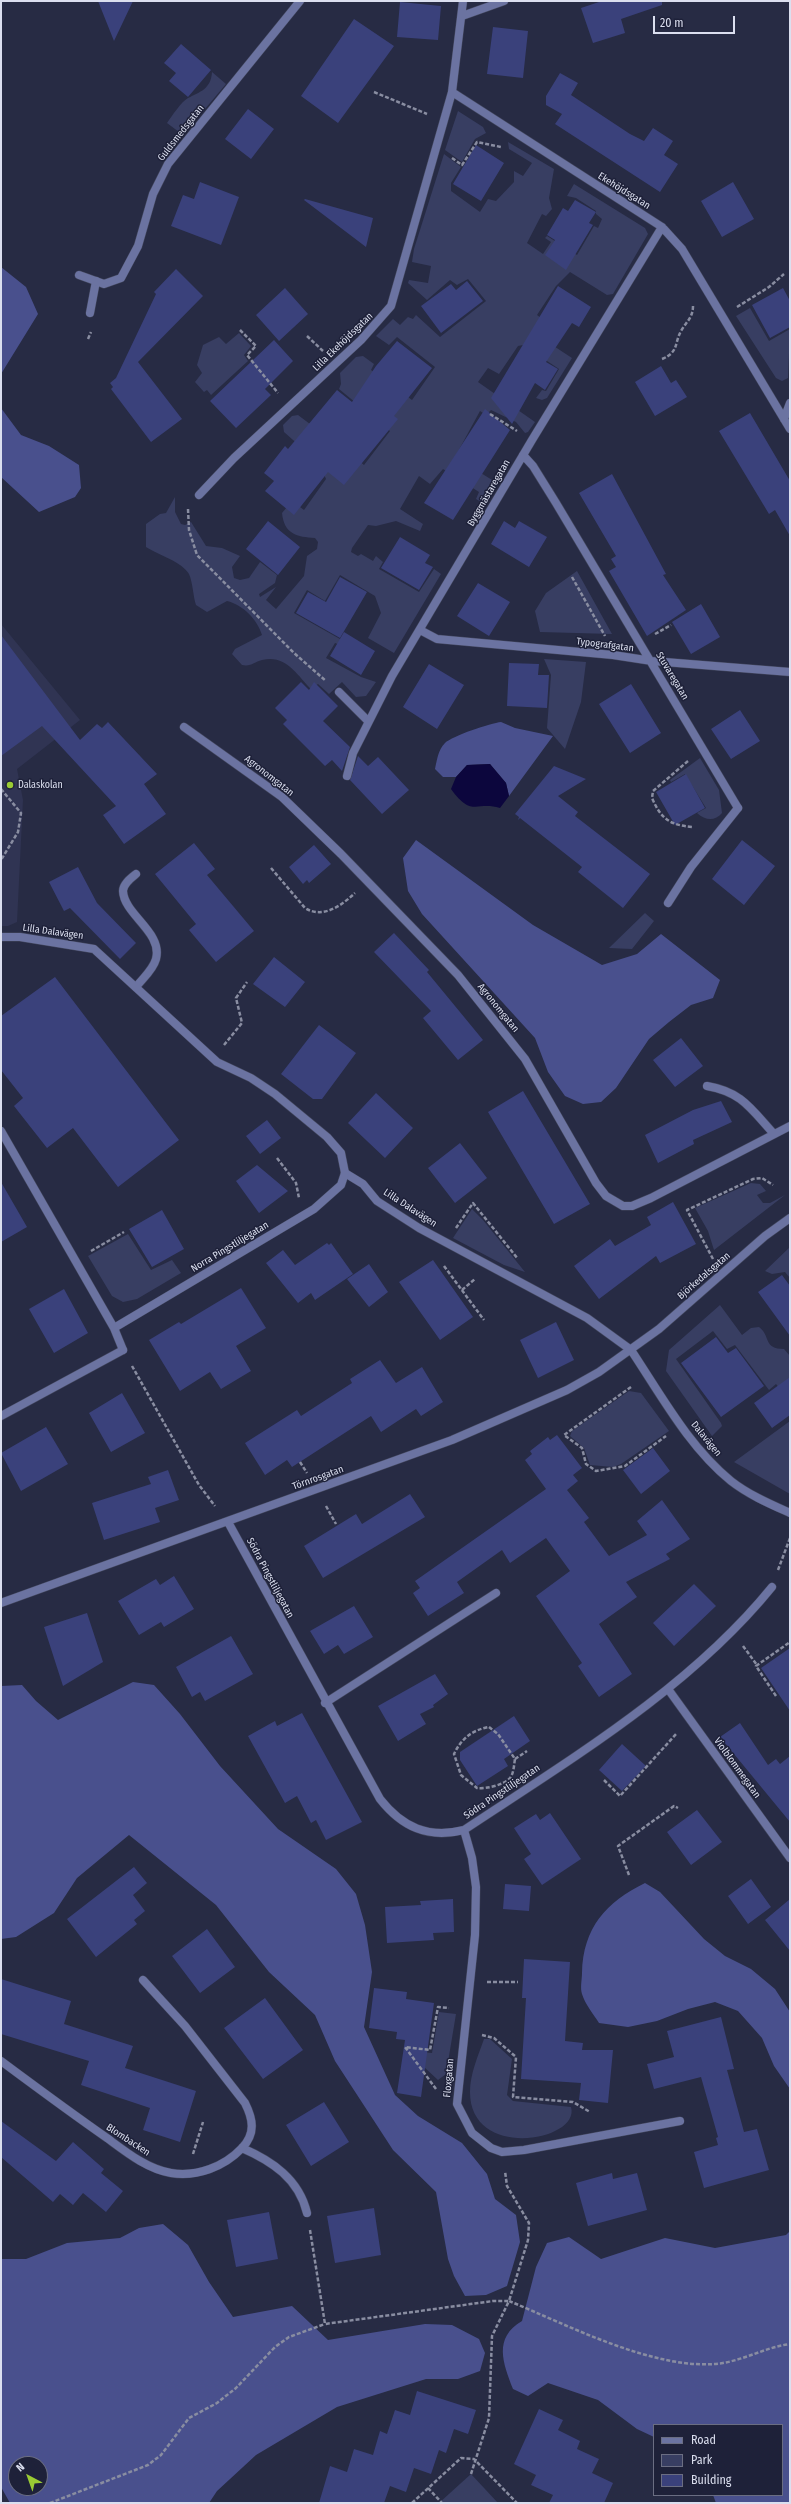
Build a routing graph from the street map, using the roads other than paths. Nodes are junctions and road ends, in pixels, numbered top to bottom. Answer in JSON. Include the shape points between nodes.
{"nodes":[{"id":1,"x":300,"y":1,"type":"edge"},
{"id":2,"x":463,"y":1,"type":"edge"},
{"id":3,"x":504,"y":1,"type":"edge"},
{"id":4,"x":462,"y":16,"type":"junction"},
{"id":5,"x":452,"y":92,"type":"junction"},
{"id":6,"x":662,"y":227,"type":"junction"},
{"id":7,"x":79,"y":276,"type":"dead end"},
{"id":8,"x":96,"y":281,"type":"junction"},
{"id":9,"x":90,"y":313,"type":"dead end"},
{"id":10,"x":790,"y":403,"type":"edge"},
{"id":11,"x":784,"y":419,"type":"junction"},
{"id":12,"x":790,"y":429,"type":"edge"},
{"id":13,"x":523,"y":455,"type":"junction"},
{"id":14,"x":199,"y":495,"type":"road end"},
{"id":15,"x":420,"y":630,"type":"junction"},
{"id":16,"x":652,"y":661,"type":"junction"},
{"id":17,"x":790,"y":672,"type":"edge"},
{"id":18,"x":339,"y":692,"type":"road end"},
{"id":19,"x":368,"y":721,"type":"junction"},
{"id":20,"x":184,"y":727,"type":"dead end"},
{"id":21,"x":347,"y":776,"type":"dead end"},
{"id":22,"x":136,"y":874,"type":"dead end"},
{"id":23,"x":668,"y":903,"type":"dead end"},
{"id":24,"x":1,"y":937,"type":"edge"},
{"id":25,"x":136,"y":987,"type":"junction"},
{"id":26,"x":707,"y":1086,"type":"dead end"},
{"id":27,"x":790,"y":1126,"type":"edge"},
{"id":28,"x":1,"y":1131,"type":"edge"},
{"id":29,"x":774,"y":1134,"type":"junction"},
{"id":30,"x":345,"y":1173,"type":"junction"},
{"id":31,"x":790,"y":1218,"type":"edge"},
{"id":32,"x":114,"y":1328,"type":"junction"},
{"id":33,"x":631,"y":1350,"type":"junction"},
{"id":34,"x":1,"y":1416,"type":"edge"},
{"id":35,"x":790,"y":1513,"type":"edge"},
{"id":36,"x":228,"y":1522,"type":"junction"},
{"id":37,"x":772,"y":1587,"type":"road end"},
{"id":38,"x":496,"y":1593,"type":"dead end"},
{"id":39,"x":1,"y":1603,"type":"edge"},
{"id":40,"x":668,"y":1689,"type":"junction"},
{"id":41,"x":325,"y":1703,"type":"junction"},
{"id":42,"x":464,"y":1830,"type":"junction"},
{"id":43,"x":790,"y":1858,"type":"edge"},
{"id":44,"x":143,"y":1980,"type":"dead end"},
{"id":45,"x":1,"y":2061,"type":"edge"},
{"id":46,"x":680,"y":2121,"type":"dead end"},
{"id":47,"x":242,"y":2148,"type":"junction"},
{"id":48,"x":307,"y":2214,"type":"road end"}],
"edges":[{"from":1,"to":8,"type":"street","name":"Guldsmedsgatan","via":[[168,164],[153,194],[138,246],[121,278],[104,284]]},
{"from":2,"to":4,"type":"street"},
{"from":3,"to":4,"type":"street"},
{"from":4,"to":5,"type":"street"},
{"from":5,"to":6,"type":"street","name":"Ekehöjdsgatan"},
{"from":5,"to":14,"type":"street","name":"Lilla Ekehöjdsgatan","via":[[391,306],[361,340],[234,458]]},
{"from":6,"to":11,"type":"street","name":"Ekehöjdsgatan","via":[[682,249]]},
{"from":6,"to":13,"type":"street","name":"Byggmästaregatan"},
{"from":7,"to":8,"type":"street","name":"Guldsmedsgatan"},
{"from":8,"to":9,"type":"street"},
{"from":10,"to":11,"type":"street"},
{"from":11,"to":12,"type":"street","name":"Ekehöjdsgatan"},
{"from":13,"to":15,"type":"street","name":"Byggmästaregatan"},
{"from":13,"to":16,"type":"street","name":"Stuvaregatan","via":[[537,472]]},
{"from":15,"to":16,"type":"street","name":"Typografgatan","via":[[437,638]]},
{"from":15,"to":19,"type":"street","name":"Byggmästaregatan"},
{"from":16,"to":17,"type":"street","name":"Typografgatan"},
{"from":16,"to":23,"type":"street","name":"Stuvaregatan","via":[[738,808],[692,867]]},
{"from":18,"to":19,"type":"street"},
{"from":19,"to":21,"type":"street","name":"Byggmästaregatan","via":[[353,754]]},
{"from":20,"to":29,"type":"street","name":"Agronomgatan","via":[[282,797],[368,881],[458,975],[503,1028],[525,1059],[596,1183],[613,1202],[632,1206],[651,1198]]},
{"from":22,"to":25,"type":"street","via":[[126,883],[123,890],[126,899],[154,939],[157,949],[156,960],[151,970]]},
{"from":24,"to":25,"type":"street","name":"Lilla Dalavägen","via":[[20,937],[94,949]]},
{"from":25,"to":30,"type":"street","name":"Lilla Dalavägen","via":[[213,1058],[275,1094],[327,1137],[341,1153]]},
{"from":26,"to":29,"type":"street","via":[[735,1095]]},
{"from":27,"to":29,"type":"street","name":"Agronomgatan"},
{"from":28,"to":32,"type":"street"},
{"from":30,"to":32,"type":"street","name":"Norra Pingstliljegatan","via":[[341,1185],[307,1213]]},
{"from":30,"to":33,"type":"street","name":"Lilla Dalavägen","via":[[363,1184],[377,1200],[447,1243],[587,1318]]},
{"from":31,"to":33,"type":"street","name":"Björkedalsgatan"},
{"from":32,"to":34,"type":"street","via":[[123,1350]]},
{"from":33,"to":35,"type":"street","name":"Dalavägen","via":[[706,1458],[732,1481],[758,1498]]},
{"from":33,"to":36,"type":"street","name":"Törnrosgatan","via":[[567,1390],[488,1426]]},
{"from":36,"to":39,"type":"street","name":"Törnrosgatan"},
{"from":36,"to":41,"type":"street","name":"Södra Pingstliljegatan"},
{"from":37,"to":40,"type":"street","name":"Södra Pingstliljegatan","via":[[733,1631]]},
{"from":38,"to":41,"type":"street"},
{"from":40,"to":42,"type":"street","name":"Södra Pingstliljegatan"},
{"from":40,"to":43,"type":"street","name":"Violblommegatan"},
{"from":41,"to":42,"type":"street","name":"Södra Pingstliljegatan","via":[[364,1774],[392,1815],[407,1824],[446,1835]]},
{"from":42,"to":46,"type":"street","name":"Floxgatan","via":[[472,1858],[476,1887],[471,1981],[457,2104],[472,2133],[491,2148],[502,2152]]},
{"from":44,"to":47,"type":"street","name":"Blombacken","via":[[185,2026],[245,2103],[253,2117],[252,2130]]},
{"from":45,"to":47,"type":"street","name":"Blombacken","via":[[131,2156],[169,2172],[202,2173]]},
{"from":47,"to":48,"type":"street","via":[[268,2160],[288,2176],[299,2192]]}]}
